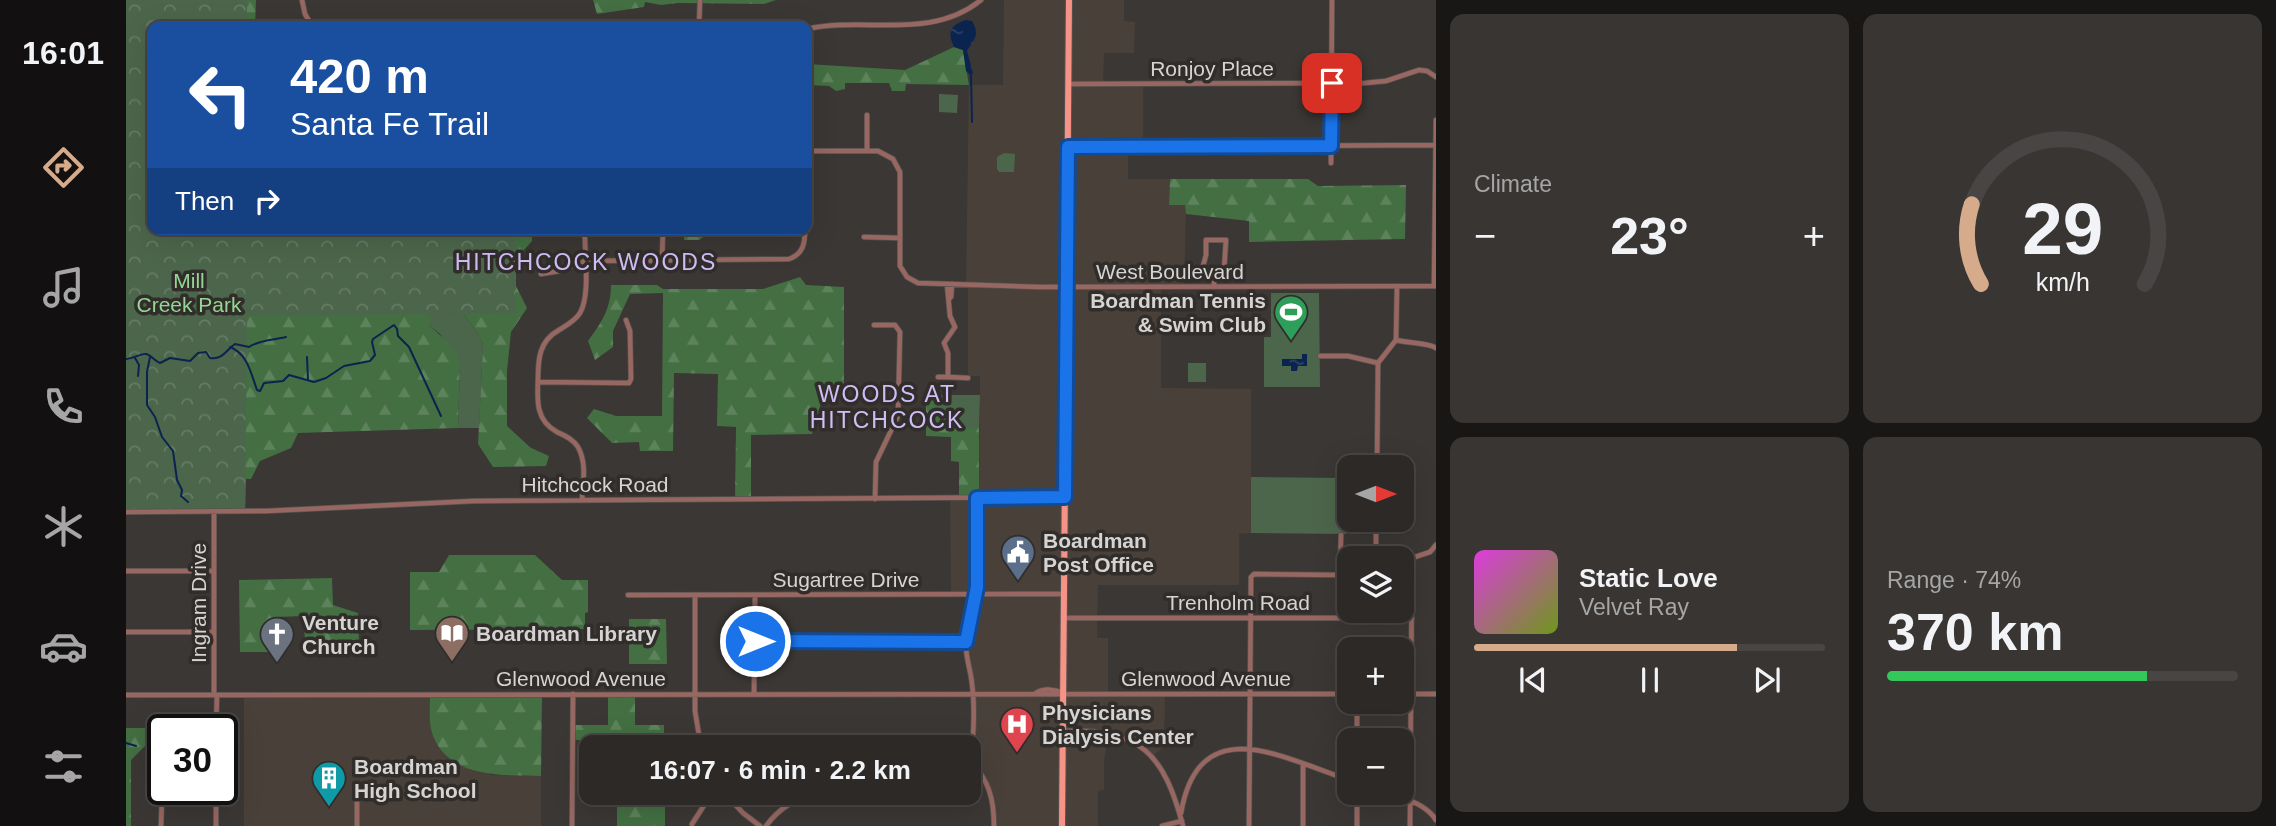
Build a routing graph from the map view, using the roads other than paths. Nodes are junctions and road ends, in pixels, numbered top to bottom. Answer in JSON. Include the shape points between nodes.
{"nodes":[{"id":1,"x":302,"y":0,"type":"edge"},
{"id":2,"x":700,"y":0,"type":"edge"},
{"id":3,"x":981,"y":0,"type":"edge"},
{"id":4,"x":1069,"y":0,"type":"edge"},
{"id":5,"x":1332,"y":0,"type":"edge"},
{"id":6,"x":309,"y":21,"type":"edge"},
{"id":7,"x":699,"y":21,"type":"edge"},
{"id":8,"x":812,"y":28,"type":"edge"},
{"id":9,"x":1436,"y":77,"type":"edge"},
{"id":10,"x":1332,"y":83,"type":"junction"},
{"id":11,"x":1069,"y":84,"type":"junction"},
{"id":12,"x":867,"y":115,"type":"dead end"},
{"id":13,"x":1436,"y":120,"type":"edge"},
{"id":14,"x":1436,"y":145,"type":"edge"},
{"id":15,"x":1331,"y":146,"type":"junction"},
{"id":16,"x":1068,"y":147,"type":"junction"},
{"id":17,"x":812,"y":151,"type":"edge"},
{"id":18,"x":867,"y":151,"type":"junction"},
{"id":19,"x":1331,"y":163,"type":"dead end"},
{"id":20,"x":584,"y":235,"type":"edge"},
{"id":21,"x":663,"y":235,"type":"edge"},
{"id":22,"x":804,"y":235,"type":"edge"},
{"id":23,"x":864,"y":237,"type":"dead end"},
{"id":24,"x":900,"y":238,"type":"junction"},
{"id":25,"x":585,"y":261,"type":"junction"},
{"id":26,"x":662,"y":261,"type":"junction"},
{"id":27,"x":541,"y":274,"type":"dead end"},
{"id":28,"x":1214,"y":276,"type":"junction"},
{"id":29,"x":950,"y":284,"type":"junction"},
{"id":30,"x":1396,"y":286,"type":"junction"},
{"id":31,"x":1435,"y":286,"type":"edge"},
{"id":32,"x":1067,"y":287,"type":"junction"},
{"id":33,"x":1214,"y":287,"type":"junction"},
{"id":34,"x":626,"y":320,"type":"dead end"},
{"id":35,"x":874,"y":325,"type":"dead end"},
{"id":36,"x":1396,"y":340,"type":"junction"},
{"id":37,"x":1436,"y":348,"type":"edge"},
{"id":38,"x":1320,"y":356,"type":"dead end"},
{"id":39,"x":1378,"y":363,"type":"junction"},
{"id":40,"x":938,"y":377,"type":"dead end"},
{"id":41,"x":948,"y":377,"type":"junction"},
{"id":42,"x":968,"y":378,"type":"dead end"},
{"id":43,"x":538,"y":382,"type":"junction"},
{"id":44,"x":1377,"y":455,"type":"edge"},
{"id":45,"x":1065,"y":497,"type":"junction"},
{"id":46,"x":977,"y":498,"type":"junction"},
{"id":47,"x":875,"y":499,"type":"junction"},
{"id":48,"x":582,"y":500,"type":"junction"},
{"id":49,"x":126,"y":512,"type":"edge"},
{"id":50,"x":214,"y":512,"type":"junction"},
{"id":51,"x":1341,"y":535,"type":"dead end"},
{"id":52,"x":1436,"y":545,"type":"edge"},
{"id":53,"x":1414,"y":557,"type":"edge"},
{"id":54,"x":126,"y":571,"type":"edge"},
{"id":55,"x":214,"y":571,"type":"junction"},
{"id":56,"x":695,"y":594,"type":"junction"},
{"id":57,"x":755,"y":594,"type":"junction"},
{"id":58,"x":976,"y":594,"type":"junction"},
{"id":59,"x":1064,"y":594,"type":"junction"},
{"id":60,"x":628,"y":595,"type":"dead end"},
{"id":61,"x":1249,"y":617,"type":"junction"},
{"id":62,"x":1064,"y":618,"type":"junction"},
{"id":63,"x":1337,"y":618,"type":"edge"},
{"id":64,"x":126,"y":632,"type":"edge"},
{"id":65,"x":214,"y":632,"type":"junction"},
{"id":66,"x":755,"y":641,"type":"junction"},
{"id":67,"x":966,"y":642,"type":"junction"},
{"id":68,"x":1063,"y":693,"type":"junction"},
{"id":69,"x":573,"y":694,"type":"junction"},
{"id":70,"x":695,"y":694,"type":"junction"},
{"id":71,"x":754,"y":694,"type":"junction"},
{"id":72,"x":972,"y":694,"type":"junction"},
{"id":73,"x":1249,"y":694,"type":"junction"},
{"id":74,"x":1337,"y":694,"type":"edge"},
{"id":75,"x":1414,"y":694,"type":"edge"},
{"id":76,"x":1436,"y":694,"type":"edge"},
{"id":77,"x":126,"y":695,"type":"edge"},
{"id":78,"x":215,"y":695,"type":"junction"},
{"id":79,"x":216,"y":714,"type":"edge"},
{"id":80,"x":1063,"y":731,"type":"junction"},
{"id":81,"x":698,"y":735,"type":"edge"},
{"id":82,"x":972,"y":735,"type":"edge"},
{"id":83,"x":1249,"y":748,"type":"junction"},
{"id":84,"x":1303,"y":764,"type":"junction"},
{"id":85,"x":981,"y":773,"type":"edge"},
{"id":86,"x":1337,"y":776,"type":"edge"},
{"id":87,"x":357,"y":791,"type":"dead end"},
{"id":88,"x":1414,"y":803,"type":"edge"},
{"id":89,"x":162,"y":805,"type":"edge"},
{"id":90,"x":216,"y":805,"type":"edge"},
{"id":91,"x":704,"y":805,"type":"edge"},
{"id":92,"x":735,"y":805,"type":"edge"},
{"id":93,"x":787,"y":805,"type":"edge"},
{"id":94,"x":1357,"y":805,"type":"edge"},
{"id":95,"x":1410,"y":805,"type":"edge"},
{"id":96,"x":1181,"y":813,"type":"junction"},
{"id":97,"x":1436,"y":821,"type":"edge"},
{"id":98,"x":1183,"y":823,"type":"edge"},
{"id":99,"x":692,"y":824,"type":"edge"},
{"id":100,"x":161,"y":826,"type":"edge"},
{"id":101,"x":216,"y":826,"type":"edge"},
{"id":102,"x":357,"y":826,"type":"edge"},
{"id":103,"x":572,"y":826,"type":"edge"},
{"id":104,"x":760,"y":826,"type":"edge"},
{"id":105,"x":766,"y":826,"type":"edge"},
{"id":106,"x":994,"y":826,"type":"edge"},
{"id":107,"x":1062,"y":826,"type":"edge"},
{"id":108,"x":1162,"y":826,"type":"edge"},
{"id":109,"x":1250,"y":826,"type":"edge"},
{"id":110,"x":1303,"y":826,"type":"edge"},
{"id":111,"x":1357,"y":826,"type":"edge"},
{"id":112,"x":1410,"y":826,"type":"edge"}],
"edges":[{"from":1,"to":6,"type":"street"},
{"from":2,"to":7,"type":"street"},
{"from":3,"to":8,"type":"street","via":[[930,23]]},
{"from":4,"to":11,"type":"main road"},
{"from":5,"to":10,"type":"street"},
{"from":9,"to":10,"type":"street","name":"Ronjoy Place","via":[[1422,70],[1378,82]]},
{"from":10,"to":11,"type":"street","name":"Ronjoy Place"},
{"from":10,"to":15,"type":"street"},
{"from":11,"to":16,"type":"main road"},
{"from":12,"to":18,"type":"street"},
{"from":13,"to":14,"type":"street"},
{"from":14,"to":15,"type":"street"},
{"from":14,"to":31,"type":"street"},
{"from":15,"to":16,"type":"street"},
{"from":15,"to":19,"type":"street"},
{"from":16,"to":32,"type":"main road"},
{"from":17,"to":18,"type":"street","name":"West Boulevard"},
{"from":18,"to":24,"type":"street","name":"West Boulevard","via":[[887,154],[899,168]]},
{"from":20,"to":25,"type":"street"},
{"from":21,"to":26,"type":"street"},
{"from":22,"to":26,"type":"street","via":[[803,249],[789,259]]},
{"from":23,"to":24,"type":"street"},
{"from":24,"to":29,"type":"street","name":"West Boulevard","via":[[900,263],[906,277],[918,283]]},
{"from":25,"to":26,"type":"street"},
{"from":25,"to":27,"type":"street"},
{"from":25,"to":43,"type":"street","via":[[582,309],[543,344]]},
{"from":28,"to":28,"type":"street","via":[[1202,270],[1206,240],[1226,240],[1224,270]]},
{"from":28,"to":33,"type":"street"},
{"from":29,"to":32,"type":"street","name":"West Boulevard"},
{"from":29,"to":41,"type":"street","via":[[950,316],[956,327],[944,343]]},
{"from":30,"to":31,"type":"street","name":"West Boulevard"},
{"from":30,"to":33,"type":"street","name":"West Boulevard"},
{"from":30,"to":36,"type":"street"},
{"from":32,"to":33,"type":"street","name":"West Boulevard"},
{"from":32,"to":45,"type":"main road"},
{"from":34,"to":43,"type":"street","via":[[629,383]]},
{"from":35,"to":47,"type":"street","via":[[895,325],[900,332],[898,416],[876,462]]},
{"from":36,"to":37,"type":"street"},
{"from":36,"to":39,"type":"street"},
{"from":38,"to":39,"type":"street"},
{"from":39,"to":44,"type":"street"},
{"from":40,"to":41,"type":"street"},
{"from":41,"to":42,"type":"street"},
{"from":43,"to":48,"type":"street","via":[[543,421],[570,438],[581,453]]},
{"from":45,"to":46,"type":"street","name":"Hitchcock Road"},
{"from":45,"to":59,"type":"main road"},
{"from":46,"to":47,"type":"street","name":"Hitchcock Road"},
{"from":46,"to":58,"type":"street"},
{"from":47,"to":48,"type":"street","name":"Hitchcock Road"},
{"from":48,"to":50,"type":"street","name":"Hitchcock Road"},
{"from":49,"to":50,"type":"street","name":"Hitchcock Road"},
{"from":50,"to":55,"type":"street","name":"Ingram Drive"},
{"from":51,"to":61,"type":"street","via":[[1340,575],[1252,576]]},
{"from":52,"to":53,"type":"street"},
{"from":54,"to":55,"type":"street"},
{"from":55,"to":65,"type":"street","name":"Ingram Drive"},
{"from":56,"to":57,"type":"street","name":"Sugartree Drive"},
{"from":56,"to":60,"type":"street","name":"Sugartree Drive"},
{"from":56,"to":70,"type":"street"},
{"from":57,"to":58,"type":"street","name":"Sugartree Drive"},
{"from":57,"to":66,"type":"street"},
{"from":58,"to":59,"type":"street","name":"Sugartree Drive"},
{"from":58,"to":67,"type":"street"},
{"from":59,"to":62,"type":"main road"},
{"from":61,"to":62,"type":"street","name":"Trenholm Road"},
{"from":61,"to":63,"type":"street","name":"Trenholm Road"},
{"from":61,"to":73,"type":"street"},
{"from":62,"to":68,"type":"main road"},
{"from":64,"to":65,"type":"street"},
{"from":65,"to":78,"type":"street","name":"Ingram Drive"},
{"from":66,"to":67,"type":"street"},
{"from":66,"to":71,"type":"street"},
{"from":67,"to":72,"type":"street"},
{"from":68,"to":72,"type":"street","name":"Glenwood Avenue"},
{"from":68,"to":73,"type":"street","name":"Glenwood Avenue"},
{"from":68,"to":80,"type":"main road"},
{"from":69,"to":70,"type":"street","name":"Glenwood Avenue"},
{"from":69,"to":78,"type":"street","name":"Glenwood Avenue"},
{"from":69,"to":103,"type":"street"},
{"from":70,"to":71,"type":"street","name":"Glenwood Avenue"},
{"from":70,"to":81,"type":"street"},
{"from":71,"to":72,"type":"street","name":"Glenwood Avenue"},
{"from":72,"to":82,"type":"street"},
{"from":73,"to":74,"type":"street","name":"Glenwood Avenue"},
{"from":73,"to":83,"type":"street"},
{"from":75,"to":76,"type":"street"},
{"from":77,"to":78,"type":"street","name":"Glenwood Avenue"},
{"from":78,"to":79,"type":"street","name":"Ingram Drive"},
{"from":80,"to":96,"type":"street","via":[[1109,733],[1142,747],[1164,772]]},
{"from":80,"to":107,"type":"main road"},
{"from":83,"to":84,"type":"street"},
{"from":83,"to":96,"type":"street","via":[[1220,753],[1199,767],[1188,785]]},
{"from":83,"to":109,"type":"street"},
{"from":84,"to":86,"type":"street"},
{"from":84,"to":110,"type":"street"},
{"from":85,"to":106,"type":"street","via":[[994,809]]},
{"from":87,"to":102,"type":"street"},
{"from":88,"to":97,"type":"street"},
{"from":89,"to":100,"type":"street"},
{"from":90,"to":101,"type":"street"},
{"from":91,"to":99,"type":"street"},
{"from":92,"to":104,"type":"street"},
{"from":93,"to":105,"type":"street"},
{"from":94,"to":111,"type":"street"},
{"from":95,"to":112,"type":"street"},
{"from":96,"to":98,"type":"street"},
{"from":98,"to":108,"type":"street"}]}
